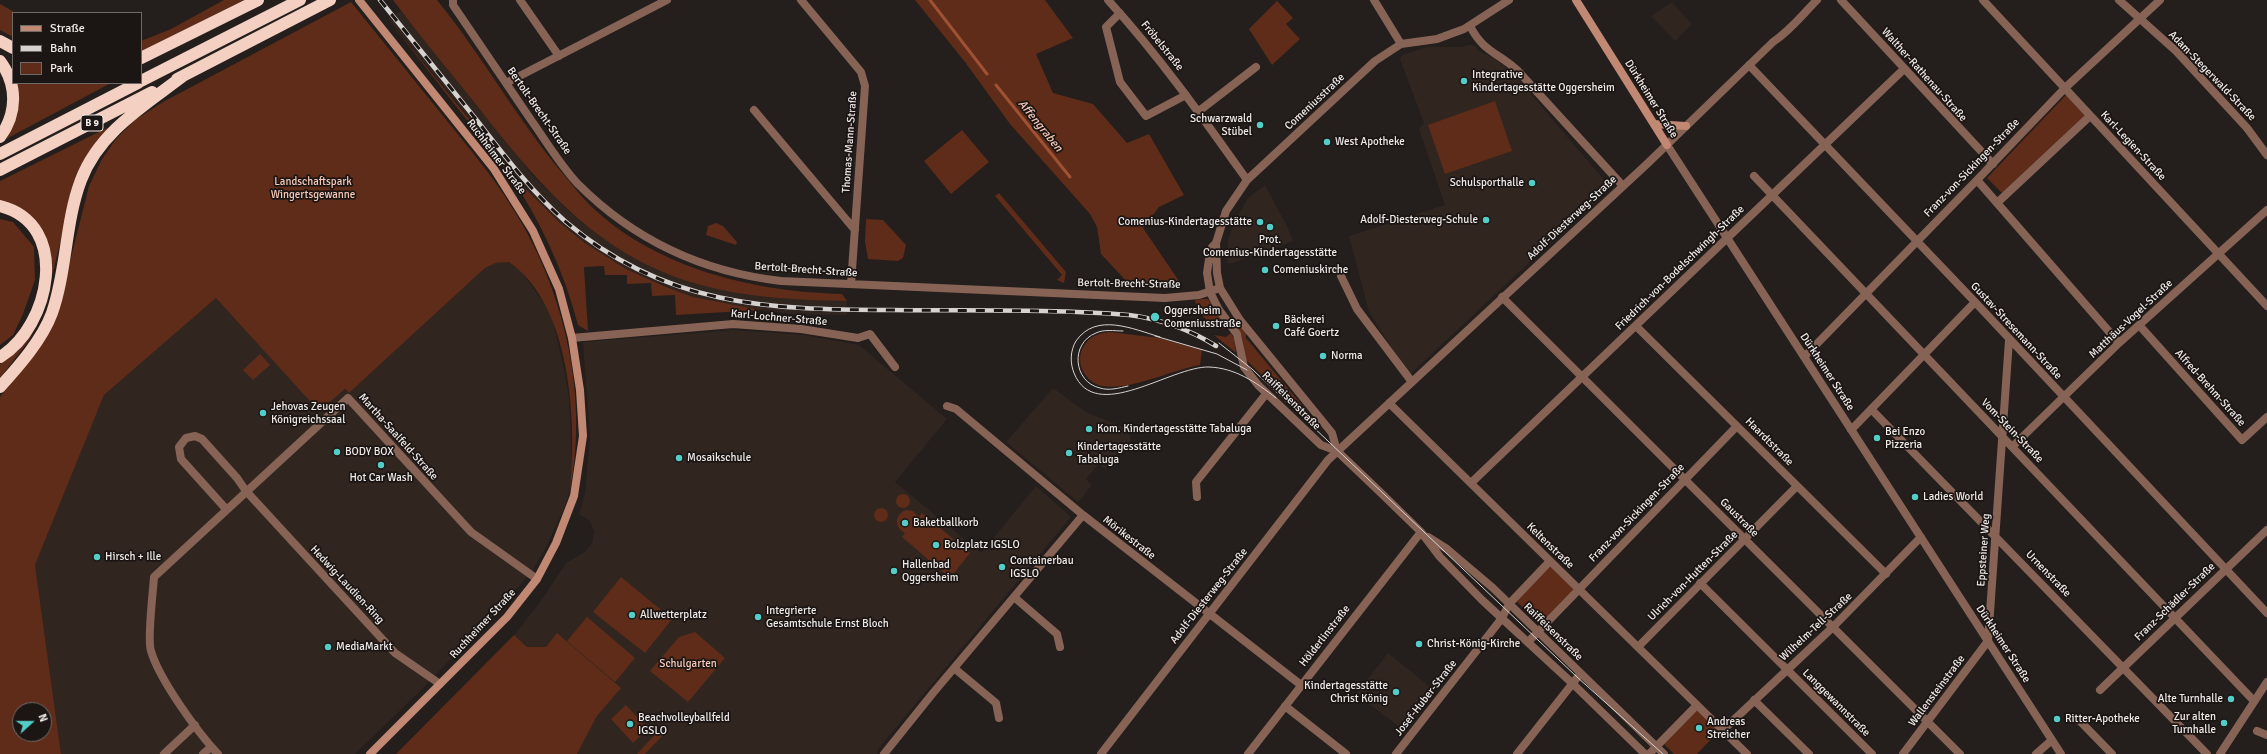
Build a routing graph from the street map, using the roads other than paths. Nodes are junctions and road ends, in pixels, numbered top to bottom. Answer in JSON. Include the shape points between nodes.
{"nodes":[{"id":1,"x":258,"y":0,"type":"edge"},
{"id":2,"x":300,"y":0,"type":"edge"},
{"id":3,"x":330,"y":0,"type":"edge"},
{"id":4,"x":359,"y":0,"type":"edge"},
{"id":5,"x":453,"y":0,"type":"edge"},
{"id":6,"x":520,"y":0,"type":"edge"},
{"id":7,"x":667,"y":0,"type":"edge"},
{"id":8,"x":801,"y":0,"type":"edge"},
{"id":9,"x":1108,"y":0,"type":"edge"},
{"id":10,"x":1374,"y":0,"type":"edge"},
{"id":11,"x":1509,"y":0,"type":"edge"},
{"id":12,"x":1576,"y":0,"type":"edge"},
{"id":13,"x":1817,"y":0,"type":"edge"},
{"id":14,"x":1841,"y":0,"type":"edge"},
{"id":15,"x":1984,"y":0,"type":"edge"},
{"id":16,"x":2119,"y":0,"type":"edge"},
{"id":17,"x":2160,"y":0,"type":"edge"},
{"id":18,"x":1120,"y":13,"type":"junction"},
{"id":19,"x":2139,"y":19,"type":"junction"},
{"id":20,"x":1470,"y":26,"type":"junction"},
{"id":21,"x":0,"y":41,"type":"edge"},
{"id":22,"x":1402,"y":44,"type":"junction"},
{"id":23,"x":12,"y":47,"type":"edge"},
{"id":24,"x":559,"y":56,"type":"junction"},
{"id":25,"x":142,"y":58,"type":"edge"},
{"id":26,"x":0,"y":61,"type":"edge"},
{"id":27,"x":1749,"y":65,"type":"junction"},
{"id":28,"x":1256,"y":66,"type":"dead end"},
{"id":29,"x":1904,"y":69,"type":"junction"},
{"id":30,"x":184,"y":76,"type":"junction"},
{"id":31,"x":142,"y":81,"type":"edge"},
{"id":32,"x":506,"y":83,"type":"junction"},
{"id":33,"x":136,"y":84,"type":"edge"},
{"id":34,"x":2065,"y":88,"type":"junction"},
{"id":35,"x":1186,"y":95,"type":"junction"},
{"id":36,"x":754,"y":110,"type":"dead end"},
{"id":37,"x":1199,"y":111,"type":"junction"},
{"id":38,"x":2090,"y":116,"type":"junction"},
{"id":39,"x":1654,"y":124,"type":"junction"},
{"id":40,"x":1686,"y":126,"type":"junction"},
{"id":41,"x":0,"y":137,"type":"edge"},
{"id":42,"x":1667,"y":145,"type":"junction"},
{"id":43,"x":1825,"y":145,"type":"junction"},
{"id":44,"x":0,"y":154,"type":"edge"},
{"id":45,"x":2267,"y":155,"type":"edge"},
{"id":46,"x":1992,"y":164,"type":"junction"},
{"id":47,"x":0,"y":170,"type":"edge"},
{"id":48,"x":1754,"y":176,"type":"dead end"},
{"id":49,"x":1247,"y":180,"type":"junction"},
{"id":50,"x":1977,"y":180,"type":"junction"},
{"id":51,"x":1623,"y":186,"type":"junction"},
{"id":52,"x":1772,"y":195,"type":"junction"},
{"id":53,"x":1997,"y":203,"type":"junction"},
{"id":54,"x":0,"y":206,"type":"edge"},
{"id":55,"x":2267,"y":210,"type":"edge"},
{"id":56,"x":855,"y":230,"type":"junction"},
{"id":57,"x":1727,"y":238,"type":"junction"},
{"id":58,"x":1916,"y":240,"type":"junction"},
{"id":59,"x":1216,"y":243,"type":"junction"},
{"id":60,"x":2218,"y":254,"type":"junction"},
{"id":61,"x":1341,"y":276,"type":"dead end"},
{"id":62,"x":851,"y":284,"type":"junction"},
{"id":63,"x":1220,"y":288,"type":"junction"},
{"id":64,"x":1210,"y":292,"type":"junction"},
{"id":65,"x":1867,"y":294,"type":"junction"},
{"id":66,"x":1502,"y":297,"type":"junction"},
{"id":67,"x":1975,"y":302,"type":"junction"},
{"id":68,"x":2267,"y":306,"type":"edge"},
{"id":69,"x":2139,"y":325,"type":"junction"},
{"id":70,"x":1636,"y":326,"type":"junction"},
{"id":71,"x":572,"y":338,"type":"junction"},
{"id":72,"x":2009,"y":340,"type":"junction"},
{"id":73,"x":2119,"y":343,"type":"junction"},
{"id":74,"x":1924,"y":354,"type":"junction"},
{"id":75,"x":0,"y":357,"type":"edge"},
{"id":76,"x":1804,"y":357,"type":"junction"},
{"id":77,"x":895,"y":367,"type":"dead end"},
{"id":78,"x":1582,"y":377,"type":"junction"},
{"id":79,"x":1412,"y":382,"type":"junction"},
{"id":80,"x":0,"y":387,"type":"edge"},
{"id":81,"x":1266,"y":394,"type":"junction"},
{"id":82,"x":2063,"y":397,"type":"junction"},
{"id":83,"x":1389,"y":403,"type":"junction"},
{"id":84,"x":947,"y":406,"type":"dead end"},
{"id":85,"x":1871,"y":409,"type":"junction"},
{"id":86,"x":2267,"y":417,"type":"edge"},
{"id":87,"x":1737,"y":426,"type":"junction"},
{"id":88,"x":1851,"y":430,"type":"junction"},
{"id":89,"x":2002,"y":437,"type":"junction"},
{"id":90,"x":2012,"y":447,"type":"junction"},
{"id":91,"x":1337,"y":452,"type":"junction"},
{"id":92,"x":1685,"y":479,"type":"junction"},
{"id":93,"x":1471,"y":483,"type":"junction"},
{"id":94,"x":1797,"y":486,"type":"junction"},
{"id":95,"x":246,"y":491,"type":"junction"},
{"id":96,"x":1197,"y":497,"type":"dead end"},
{"id":97,"x":226,"y":509,"type":"junction"},
{"id":98,"x":1083,"y":515,"type":"junction"},
{"id":99,"x":2267,"y":530,"type":"edge"},
{"id":100,"x":1421,"y":532,"type":"junction"},
{"id":101,"x":1996,"y":536,"type":"junction"},
{"id":102,"x":1921,"y":537,"type":"junction"},
{"id":103,"x":1745,"y":539,"type":"junction"},
{"id":104,"x":1550,"y":561,"type":"junction"},
{"id":105,"x":2226,"y":568,"type":"junction"},
{"id":106,"x":1886,"y":574,"type":"junction"},
{"id":107,"x":537,"y":579,"type":"junction"},
{"id":108,"x":1700,"y":583,"type":"junction"},
{"id":109,"x":1579,"y":589,"type":"junction"},
{"id":110,"x":1014,"y":597,"type":"junction"},
{"id":111,"x":1509,"y":604,"type":"junction"},
{"id":112,"x":2267,"y":613,"type":"edge"},
{"id":113,"x":1209,"y":614,"type":"junction"},
{"id":114,"x":2174,"y":617,"type":"junction"},
{"id":115,"x":1502,"y":618,"type":"junction"},
{"id":116,"x":1834,"y":627,"type":"junction"},
{"id":117,"x":1537,"y":632,"type":"junction"},
{"id":118,"x":1988,"y":641,"type":"junction"},
{"id":119,"x":1528,"y":642,"type":"junction"},
{"id":120,"x":1060,"y":647,"type":"dead end"},
{"id":121,"x":1638,"y":647,"type":"junction"},
{"id":122,"x":954,"y":668,"type":"junction"},
{"id":123,"x":2123,"y":668,"type":"junction"},
{"id":124,"x":1787,"y":669,"type":"junction"},
{"id":125,"x":1580,"y":674,"type":"junction"},
{"id":126,"x":2267,"y":682,"type":"edge"},
{"id":127,"x":1572,"y":683,"type":"junction"},
{"id":128,"x":440,"y":684,"type":"junction"},
{"id":129,"x":1301,"y":685,"type":"junction"},
{"id":130,"x":2100,"y":690,"type":"dead end"},
{"id":131,"x":1754,"y":700,"type":"junction"},
{"id":132,"x":2254,"y":701,"type":"junction"},
{"id":133,"x":1697,"y":705,"type":"junction"},
{"id":134,"x":1285,"y":706,"type":"junction"},
{"id":135,"x":999,"y":718,"type":"dead end"},
{"id":136,"x":2077,"y":718,"type":"dead end"},
{"id":137,"x":1927,"y":722,"type":"junction"},
{"id":138,"x":195,"y":726,"type":"junction"},
{"id":139,"x":1723,"y":730,"type":"junction"},
{"id":140,"x":2257,"y":731,"type":"dead end"},
{"id":141,"x":2267,"y":735,"type":"edge"},
{"id":142,"x":2052,"y":740,"type":"junction"},
{"id":143,"x":1656,"y":746,"type":"junction"},
{"id":144,"x":211,"y":747,"type":"junction"},
{"id":145,"x":164,"y":754,"type":"edge"},
{"id":146,"x":203,"y":754,"type":"edge"},
{"id":147,"x":218,"y":754,"type":"edge"},
{"id":148,"x":370,"y":754,"type":"edge"},
{"id":149,"x":884,"y":754,"type":"edge"},
{"id":150,"x":1101,"y":754,"type":"edge"},
{"id":151,"x":1248,"y":754,"type":"edge"},
{"id":152,"x":1346,"y":754,"type":"edge"},
{"id":153,"x":1396,"y":754,"type":"edge"},
{"id":154,"x":1517,"y":754,"type":"edge"},
{"id":155,"x":1645,"y":754,"type":"edge"},
{"id":156,"x":1649,"y":754,"type":"edge"},
{"id":157,"x":1664,"y":754,"type":"edge"},
{"id":158,"x":1747,"y":754,"type":"edge"},
{"id":159,"x":1809,"y":754,"type":"edge"},
{"id":160,"x":1872,"y":754,"type":"edge"},
{"id":161,"x":1903,"y":754,"type":"edge"},
{"id":162,"x":1960,"y":754,"type":"edge"},
{"id":163,"x":2036,"y":754,"type":"edge"},
{"id":164,"x":2061,"y":754,"type":"edge"},
{"id":165,"x":2112,"y":754,"type":"edge"},
{"id":166,"x":2208,"y":754,"type":"edge"},
{"id":167,"x":2220,"y":754,"type":"edge"}],
"edges":[{"from":1,"to":25,"type":"highway"},
{"from":2,"to":31,"type":"highway"},
{"from":3,"to":30,"type":"highway","number":"B 9"},
{"from":4,"to":71,"type":"street","name":"Ruchheimer Straße","via":[[515,199],[548,262]]},
{"from":5,"to":32,"type":"street","name":"Bertolt-Brecht-Straße","via":[[453,5]]},
{"from":6,"to":24,"type":"street"},
{"from":7,"to":24,"type":"street"},
{"from":8,"to":56,"type":"street","name":"Thomas-Mann-Straße","via":[[861,72],[865,86]]},
{"from":9,"to":18,"type":"street","name":"Fröbelstraße"},
{"from":10,"to":22,"type":"street"},
{"from":11,"to":20,"type":"street","name":"Comeniusstraße"},
{"from":12,"to":39,"type":"street","name":"Dürkheimer Straße"},
{"from":13,"to":27,"type":"street","name":"Adolf-Diesterweg-Straße","via":[[1785,34]]},
{"from":14,"to":29,"type":"street","name":"Walther-Rathenau-Straße"},
{"from":15,"to":34,"type":"street","name":"Karl-Legien-Straße"},
{"from":16,"to":19,"type":"street","name":"Adam-Stegerwald-Straße"},
{"from":17,"to":19,"type":"street","name":"Franz-von-Sickingen-Straße"},
{"from":18,"to":35,"type":"street","name":"Fröbelstraße"},
{"from":18,"to":35,"type":"street","via":[[1106,27],[1120,82],[1146,116]]},
{"from":19,"to":34,"type":"street","name":"Franz-von-Sickingen-Straße"},
{"from":19,"to":45,"type":"street","name":"Adam-Stegerwald-Straße","via":[[2176,51],[2247,128]]},
{"from":20,"to":22,"type":"street","name":"Comeniusstraße","via":[[1437,39]]},
{"from":20,"to":51,"type":"street","via":[[1485,48],[1509,62],[1518,71]]},
{"from":21,"to":23,"type":"highway"},
{"from":22,"to":49,"type":"street","name":"Comeniusstraße","via":[[1375,61]]},
{"from":24,"to":32,"type":"street"},
{"from":26,"to":41,"type":"highway","via":[[10,80],[14,98],[12,113]]},
{"from":27,"to":40,"type":"street","name":"Adolf-Diesterweg-Straße"},
{"from":27,"to":43,"type":"street","name":"Gustav-Stresemann-Straße"},
{"from":28,"to":37,"type":"street"},
{"from":29,"to":43,"type":"street","name":"Friedrich-von-Bodelschwingh-Straße"},
{"from":29,"to":46,"type":"street","name":"Walther-Rathenau-Straße"},
{"from":30,"to":47,"type":"highway","number":"B 9"},
{"from":30,"to":80,"type":"highway","via":[[122,123],[97,151],[81,179],[51,313],[28,352]]},
{"from":32,"to":62,"type":"street","name":"Bertolt-Brecht-Straße","via":[[577,183],[639,234],[697,262],[728,272],[781,281]]},
{"from":33,"to":44,"type":"highway","number":"B 9"},
{"from":34,"to":38,"type":"street","name":"Karl-Legien-Straße"},
{"from":34,"to":46,"type":"street","name":"Franz-von-Sickingen-Straße"},
{"from":35,"to":37,"type":"street","name":"Fröbelstraße"},
{"from":36,"to":56,"type":"street"},
{"from":37,"to":49,"type":"street","name":"Fröbelstraße"},
{"from":38,"to":53,"type":"street"},
{"from":38,"to":60,"type":"street","name":"Karl-Legien-Straße"},
{"from":39,"to":40,"type":"street"},
{"from":39,"to":42,"type":"street","name":"Dürkheimer Straße"},
{"from":40,"to":42,"type":"street","name":"Adolf-Diesterweg-Straße"},
{"from":42,"to":51,"type":"street","name":"Adolf-Diesterweg-Straße"},
{"from":42,"to":57,"type":"street","name":"Dürkheimer Straße"},
{"from":43,"to":52,"type":"street","name":"Friedrich-von-Bodelschwingh-Straße"},
{"from":43,"to":58,"type":"street","name":"Gustav-Stresemann-Straße"},
{"from":46,"to":50,"type":"street","name":"Franz-von-Sickingen-Straße"},
{"from":48,"to":52,"type":"street","name":"Vom-Stein-Straße"},
{"from":49,"to":59,"type":"street","name":"Comeniusstraße","via":[[1226,211]]},
{"from":50,"to":53,"type":"street"},
{"from":50,"to":58,"type":"street","name":"Franz-von-Sickingen-Straße"},
{"from":51,"to":66,"type":"street","name":"Adolf-Diesterweg-Straße"},
{"from":52,"to":57,"type":"street","name":"Friedrich-von-Bodelschwingh-Straße"},
{"from":52,"to":65,"type":"street","name":"Vom-Stein-Straße"},
{"from":53,"to":73,"type":"street"},
{"from":54,"to":75,"type":"highway","via":[[18,214],[35,231],[43,246],[48,265],[43,294],[27,329],[18,343]]},
{"from":55,"to":60,"type":"street","name":"Matthäus-Vogel-Straße"},
{"from":56,"to":62,"type":"street","name":"Thomas-Mann-Straße"},
{"from":57,"to":70,"type":"street","name":"Friedrich-von-Bodelschwingh-Straße"},
{"from":57,"to":76,"type":"street","name":"Dürkheimer Straße"},
{"from":58,"to":65,"type":"street","name":"Franz-von-Sickingen-Straße"},
{"from":58,"to":67,"type":"street","name":"Gustav-Stresemann-Straße"},
{"from":59,"to":63,"type":"street","name":"Comeniusstraße"},
{"from":59,"to":64,"type":"street","name":"Comeniusstraße","via":[[1212,247],[1207,273]]},
{"from":60,"to":68,"type":"street","name":"Karl-Legien-Straße"},
{"from":60,"to":69,"type":"street","name":"Matthäus-Vogel-Straße"},
{"from":61,"to":79,"type":"street","via":[[1356,309]]},
{"from":62,"to":64,"type":"street","name":"Bertolt-Brecht-Straße","via":[[1165,298]]},
{"from":63,"to":64,"type":"street","name":"Bertolt-Brecht-Straße"},
{"from":63,"to":91,"type":"street","name":"Comeniusstraße","via":[[1240,320],[1332,433]]},
{"from":64,"to":81,"type":"street","name":"Raiffeisenstraße","via":[[1237,334],[1244,367]]},
{"from":65,"to":74,"type":"street","name":"Vom-Stein-Straße"},
{"from":65,"to":76,"type":"street","name":"Franz-von-Sickingen-Straße"},
{"from":66,"to":78,"type":"street","name":"Gaustraße"},
{"from":66,"to":79,"type":"street","name":"Adolf-Diesterweg-Straße"},
{"from":67,"to":72,"type":"street","name":"Gustav-Stresemann-Straße"},
{"from":67,"to":74,"type":"street"},
{"from":69,"to":73,"type":"street","name":"Matthäus-Vogel-Straße"},
{"from":69,"to":86,"type":"street","name":"Alfred-Brehm-Straße","via":[[2242,440]]},
{"from":70,"to":78,"type":"street","name":"Friedrich-von-Bodelschwingh-Straße"},
{"from":70,"to":87,"type":"street","name":"Haardtstraße"},
{"from":71,"to":77,"type":"street","name":"Karl-Lochner-Straße","via":[[733,324],[800,329],[858,338],[870,334]]},
{"from":71,"to":107,"type":"street","name":"Ruchheimer Straße","via":[[580,390],[582,436],[579,469],[566,519]]},
{"from":72,"to":82,"type":"street","name":"Gustav-Stresemann-Straße"},
{"from":72,"to":89,"type":"street","name":"Eppsteiner Weg"},
{"from":73,"to":82,"type":"street","name":"Matthäus-Vogel-Straße"},
{"from":74,"to":85,"type":"street"},
{"from":74,"to":89,"type":"street","name":"Vom-Stein-Straße"},
{"from":76,"to":88,"type":"street","name":"Dürkheimer Straße"},
{"from":78,"to":92,"type":"street","name":"Gaustraße"},
{"from":78,"to":93,"type":"street","name":"Friedrich-von-Bodelschwingh-Straße"},
{"from":79,"to":83,"type":"street","name":"Adolf-Diesterweg-Straße"},
{"from":81,"to":91,"type":"street","name":"Raiffeisenstraße","via":[[1320,445]]},
{"from":81,"to":96,"type":"street","via":[[1196,482]]},
{"from":82,"to":90,"type":"street","name":"Matthäus-Vogel-Straße"},
{"from":82,"to":105,"type":"street","name":"Gustav-Stresemann-Straße"},
{"from":83,"to":91,"type":"street","name":"Adolf-Diesterweg-Straße"},
{"from":83,"to":93,"type":"street","name":"Keltenstraße"},
{"from":84,"to":98,"type":"street","name":"Mörikestraße","via":[[956,408]]},
{"from":85,"to":88,"type":"street"},
{"from":85,"to":101,"type":"street","name":"Urnenstraße"},
{"from":87,"to":92,"type":"street","name":"Franz-von-Sickingen-Straße"},
{"from":87,"to":94,"type":"street","name":"Haardtstraße"},
{"from":88,"to":102,"type":"street","name":"Dürkheimer Straße"},
{"from":89,"to":90,"type":"street","name":"Vom-Stein-Straße"},
{"from":89,"to":101,"type":"street","name":"Eppsteiner Weg"},
{"from":90,"to":114,"type":"street","name":"Vom-Stein-Straße"},
{"from":91,"to":100,"type":"street","name":"Raiffeisenstraße"},
{"from":91,"to":113,"type":"street","name":"Adolf-Diesterweg-Straße"},
{"from":92,"to":103,"type":"street","name":"Gaustraße"},
{"from":92,"to":109,"type":"street","name":"Franz-von-Sickingen-Straße"},
{"from":93,"to":104,"type":"street","name":"Keltenstraße"},
{"from":94,"to":103,"type":"street","name":"Ulrich-von-Hutten-Straße"},
{"from":94,"to":106,"type":"street","name":"Haardtstraße"},
{"from":95,"to":97,"type":"street"},
{"from":95,"to":97,"type":"street","name":"Hedwig-Laudien-Ring","via":[[238,478],[202,439],[195,436],[183,440],[179,447],[181,459]]},
{"from":95,"to":107,"type":"street","name":"Martha-Saalfeld-Straße","via":[[348,398],[423,482],[472,532]]},
{"from":95,"to":128,"type":"street","name":"Hedwig-Laudien-Ring","via":[[395,653]]},
{"from":97,"to":138,"type":"street","via":[[154,577],[150,650],[168,685]]},
{"from":98,"to":110,"type":"street"},
{"from":98,"to":113,"type":"street","name":"Mörikestraße"},
{"from":99,"to":105,"type":"street","name":"Franz-Schädler-Straße"},
{"from":100,"to":111,"type":"street","name":"Raiffeisenstraße","via":[[1447,549]]},
{"from":100,"to":115,"type":"street","name":"Raiffeisenstraße","via":[[1458,576]]},
{"from":100,"to":129,"type":"street","name":"Hölderlinstraße"},
{"from":101,"to":118,"type":"street","name":"Eppsteiner Weg"},
{"from":101,"to":123,"type":"street","name":"Urnenstraße"},
{"from":102,"to":106,"type":"street","name":"Wilhelm-Tell-Straße"},
{"from":102,"to":118,"type":"street","name":"Dürkheimer Straße"},
{"from":103,"to":108,"type":"street","name":"Ulrich-von-Hutten-Straße"},
{"from":103,"to":116,"type":"street","name":"Gaustraße"},
{"from":104,"to":109,"type":"street","name":"Keltenstraße"},
{"from":104,"to":111,"type":"street","name":"Josef-Huber-Straße"},
{"from":105,"to":112,"type":"street","name":"Gustav-Stresemann-Straße"},
{"from":105,"to":114,"type":"street","name":"Franz-Schädler-Straße"},
{"from":106,"to":116,"type":"street","name":"Wilhelm-Tell-Straße"},
{"from":107,"to":128,"type":"street","name":"Ruchheimer Straße","via":[[507,618]]},
{"from":108,"to":121,"type":"street","name":"Ulrich-von-Hutten-Straße"},
{"from":108,"to":124,"type":"street","name":"Langgewannstraße"},
{"from":109,"to":117,"type":"street","name":"Franz-von-Sickingen-Straße"},
{"from":109,"to":121,"type":"street","name":"Keltenstraße"},
{"from":110,"to":120,"type":"street","via":[[1057,634]]},
{"from":110,"to":122,"type":"street"},
{"from":111,"to":115,"type":"street","name":"Josef-Huber-Straße"},
{"from":111,"to":117,"type":"street","name":"Raiffeisenstraße"},
{"from":113,"to":129,"type":"street","name":"Mörikestraße"},
{"from":113,"to":150,"type":"street","name":"Adolf-Diesterweg-Straße"},
{"from":114,"to":123,"type":"street","name":"Franz-Schädler-Straße"},
{"from":114,"to":132,"type":"street","name":"Vom-Stein-Straße"},
{"from":115,"to":119,"type":"street","name":"Raiffeisenstraße"},
{"from":115,"to":153,"type":"street","name":"Josef-Huber-Straße"},
{"from":116,"to":124,"type":"street","name":"Wilhelm-Tell-Straße"},
{"from":116,"to":137,"type":"street","name":"Gaustraße"},
{"from":117,"to":119,"type":"street","name":"Franz-von-Sickingen-Straße"},
{"from":117,"to":125,"type":"street","name":"Raiffeisenstraße"},
{"from":118,"to":137,"type":"street","name":"Wallensteinstraße"},
{"from":118,"to":142,"type":"street","name":"Dürkheimer Straße"},
{"from":119,"to":127,"type":"street","name":"Raiffeisenstraße"},
{"from":121,"to":133,"type":"street","name":"Keltenstraße"},
{"from":122,"to":135,"type":"street","via":[[996,703]]},
{"from":122,"to":149,"type":"street"},
{"from":123,"to":130,"type":"street","name":"Franz-Schädler-Straße"},
{"from":123,"to":166,"type":"street","name":"Urnenstraße"},
{"from":124,"to":131,"type":"street","name":"Wilhelm-Tell-Straße"},
{"from":124,"to":160,"type":"street","name":"Langgewannstraße"},
{"from":125,"to":127,"type":"street"},
{"from":125,"to":143,"type":"street","name":"Raiffeisenstraße"},
{"from":126,"to":132,"type":"street"},
{"from":127,"to":154,"type":"street"},
{"from":127,"to":155,"type":"street","name":"Raiffeisenstraße"},
{"from":128,"to":148,"type":"street","name":"Ruchheimer Straße"},
{"from":129,"to":134,"type":"street","name":"Hölderlinstraße"},
{"from":131,"to":139,"type":"street","name":"Wilhelm-Tell-Straße"},
{"from":131,"to":159,"type":"street"},
{"from":132,"to":167,"type":"street"},
{"from":133,"to":139,"type":"street","name":"Keltenstraße"},
{"from":133,"to":143,"type":"street"},
{"from":134,"to":151,"type":"street","name":"Hölderlinstraße"},
{"from":134,"to":152,"type":"street"},
{"from":136,"to":165,"type":"street"},
{"from":137,"to":161,"type":"street","name":"Wallensteinstraße"},
{"from":137,"to":162,"type":"street","name":"Gaustraße"},
{"from":138,"to":144,"type":"street"},
{"from":138,"to":145,"type":"street"},
{"from":139,"to":158,"type":"street","name":"Keltenstraße"},
{"from":140,"to":141,"type":"street"},
{"from":142,"to":163,"type":"street"},
{"from":142,"to":164,"type":"street","name":"Dürkheimer Straße"},
{"from":143,"to":156,"type":"street"},
{"from":143,"to":157,"type":"street","name":"Raiffeisenstraße"},
{"from":144,"to":146,"type":"street"},
{"from":144,"to":147,"type":"street"}]}
